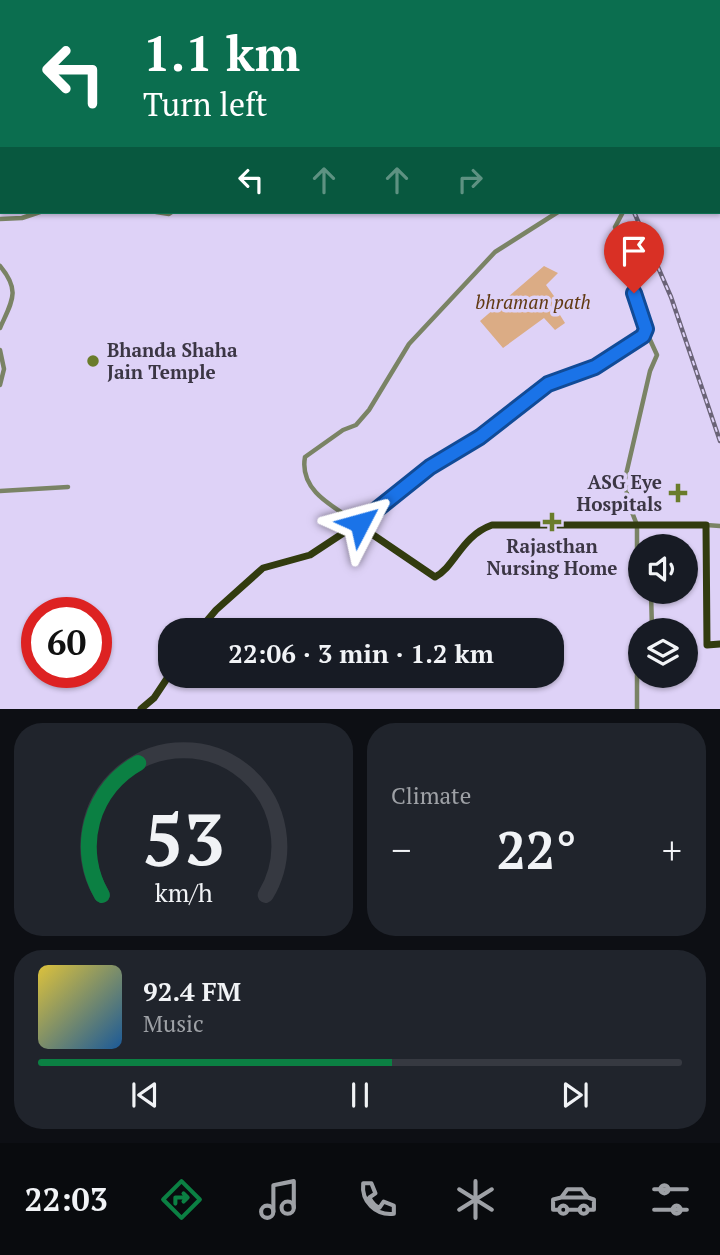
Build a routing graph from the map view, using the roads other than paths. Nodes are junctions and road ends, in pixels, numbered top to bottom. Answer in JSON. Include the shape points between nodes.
{"nodes":[{"id":1,"x":34,"y":214,"type":"edge"},
{"id":2,"x":555,"y":214,"type":"edge"},
{"id":3,"x":623,"y":214,"type":"edge"},
{"id":4,"x":0,"y":219,"type":"edge"},
{"id":5,"x":0,"y":266,"type":"edge"},
{"id":6,"x":0,"y":328,"type":"edge"},
{"id":7,"x":646,"y":331,"type":"junction"},
{"id":8,"x":0,"y":350,"type":"edge"},
{"id":9,"x":0,"y":385,"type":"edge"},
{"id":10,"x":68,"y":487,"type":"dead end"},
{"id":11,"x":0,"y":491,"type":"edge"},
{"id":12,"x":357,"y":524,"type":"junction"},
{"id":13,"x":706,"y":525,"type":"junction"},
{"id":14,"x":637,"y":526,"type":"junction"},
{"id":15,"x":720,"y":526,"type":"edge"},
{"id":16,"x":637,"y":534,"type":"edge"},
{"id":17,"x":209,"y":618,"type":"edge"},
{"id":18,"x":720,"y":642,"type":"edge"},
{"id":19,"x":162,"y":688,"type":"edge"},
{"id":20,"x":636,"y":688,"type":"edge"},
{"id":21,"x":147,"y":708,"type":"edge"},
{"id":22,"x":636,"y":709,"type":"edge"}],
"edges":[{"from":1,"to":4,"type":"street"},
{"from":2,"to":12,"type":"street","via":[[495,253],[409,344],[356,425],[305,457],[314,493]]},
{"from":3,"to":7,"type":"street","via":[[615,227]]},
{"from":5,"to":6,"type":"street","via":[[13,287]]},
{"from":7,"to":12,"type":"street","via":[[595,367],[544,387]]},
{"from":7,"to":14,"type":"street","via":[[657,355],[625,479]]},
{"from":8,"to":9,"type":"street","via":[[4,369]]},
{"from":10,"to":11,"type":"street"},
{"from":12,"to":14,"type":"main road","via":[[436,576],[468,541],[492,525]]},
{"from":12,"to":17,"type":"main road","via":[[312,554],[263,568]]},
{"from":13,"to":14,"type":"main road"},
{"from":13,"to":15,"type":"street"},
{"from":13,"to":18,"type":"main road","via":[[707,644]]},
{"from":14,"to":16,"type":"street"},
{"from":19,"to":21,"type":"main road"},
{"from":20,"to":22,"type":"street"}]}
